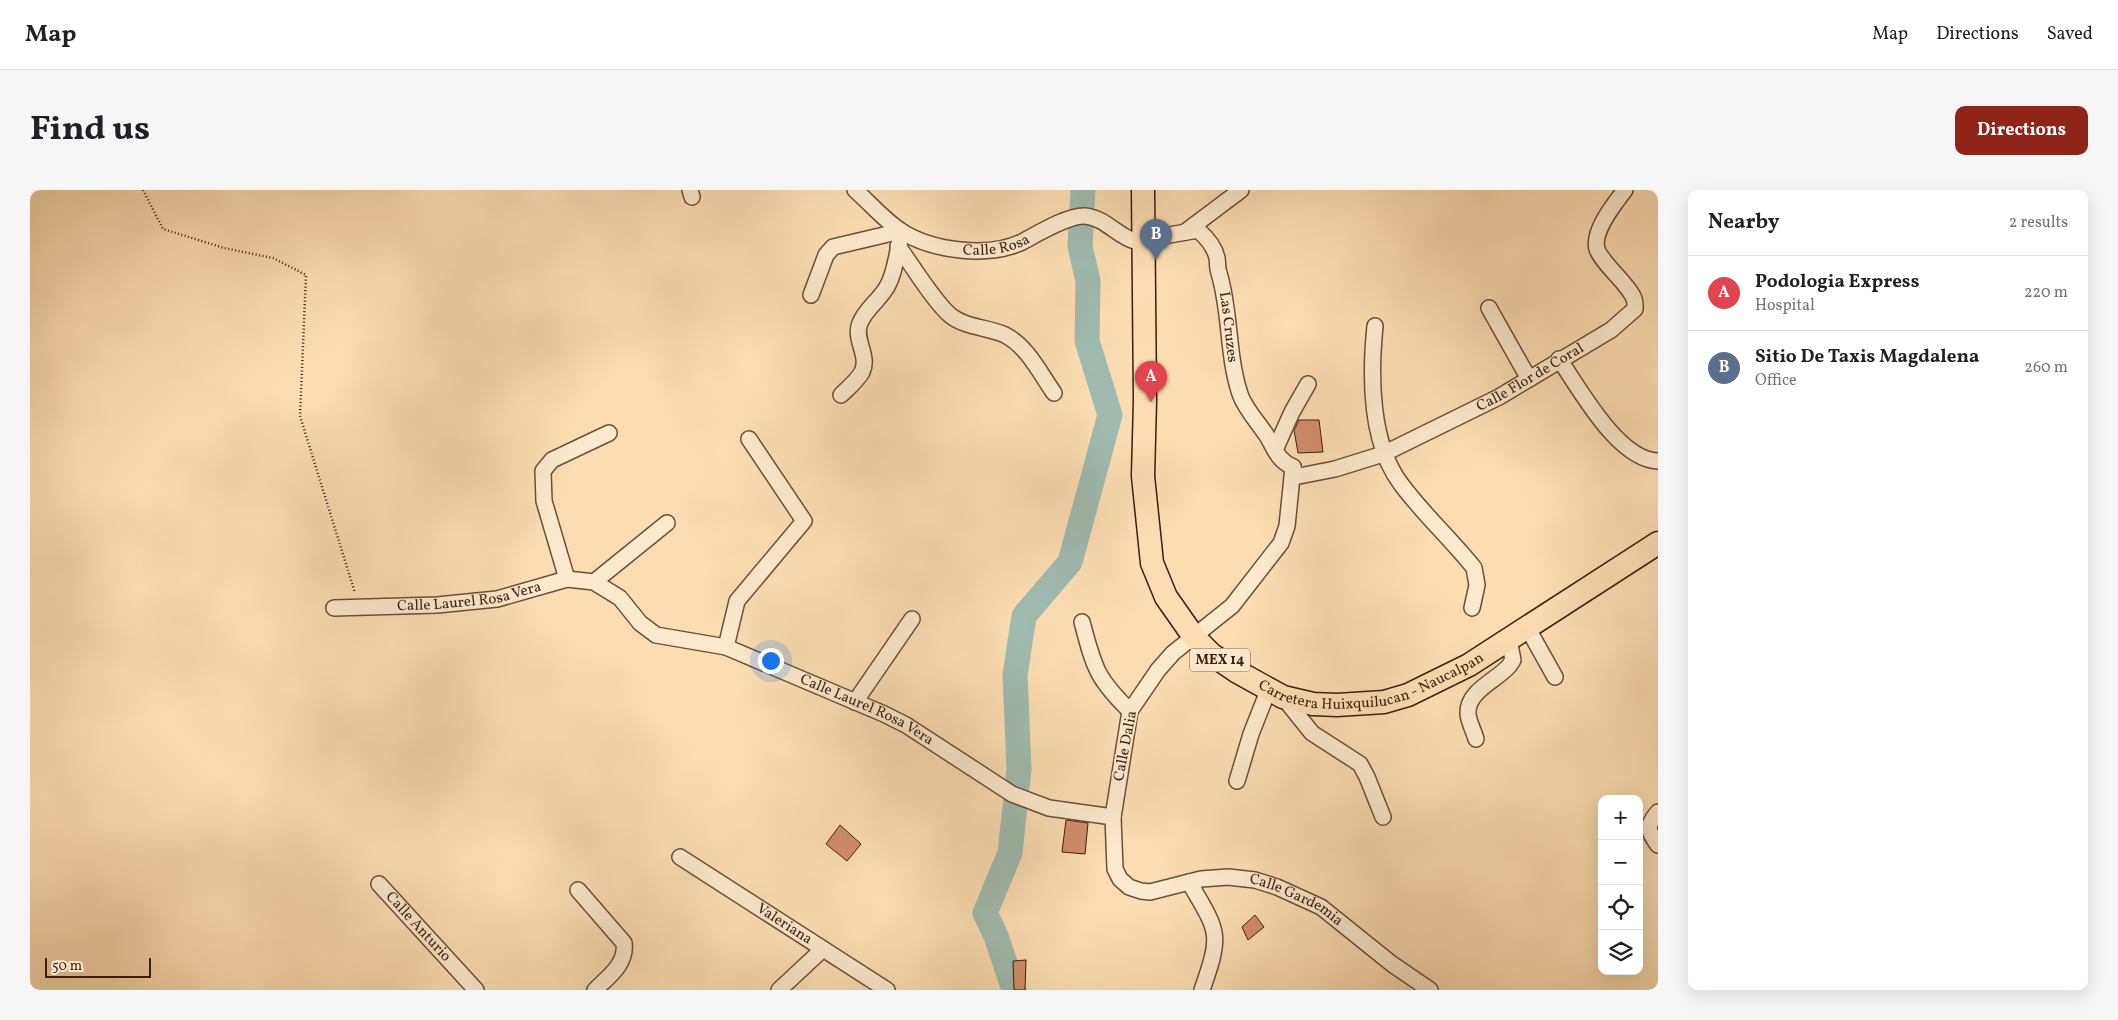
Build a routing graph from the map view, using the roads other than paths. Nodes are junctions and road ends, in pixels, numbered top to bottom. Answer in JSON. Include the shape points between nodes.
{"nodes":[{"id":1,"x":855,"y":190,"type":"edge"},
{"id":2,"x":1143,"y":190,"type":"edge"},
{"id":3,"x":1241,"y":190,"type":"edge"},
{"id":4,"x":1625,"y":190,"type":"edge"},
{"id":5,"x":1185,"y":232,"type":"junction"},
{"id":6,"x":900,"y":238,"type":"junction"},
{"id":7,"x":1144,"y":241,"type":"junction"},
{"id":8,"x":811,"y":295,"type":"dead end"},
{"id":9,"x":1489,"y":308,"type":"dead end"},
{"id":10,"x":1375,"y":326,"type":"dead end"},
{"id":11,"x":1559,"y":359,"type":"junction"},
{"id":12,"x":1529,"y":379,"type":"junction"},
{"id":13,"x":1308,"y":384,"type":"dead end"},
{"id":14,"x":1054,"y":393,"type":"dead end"},
{"id":15,"x":841,"y":395,"type":"dead end"},
{"id":16,"x":609,"y":433,"type":"dead end"},
{"id":17,"x":749,"y":439,"type":"dead end"},
{"id":18,"x":1275,"y":450,"type":"junction"},
{"id":19,"x":1383,"y":454,"type":"junction"},
{"id":20,"x":1658,"y":461,"type":"edge"},
{"id":21,"x":1293,"y":467,"type":"junction"},
{"id":22,"x":667,"y":523,"type":"dead end"},
{"id":23,"x":1658,"y":543,"type":"edge"},
{"id":24,"x":567,"y":579,"type":"junction"},
{"id":25,"x":594,"y":582,"type":"junction"},
{"id":26,"x":334,"y":608,"type":"dead end"},
{"id":27,"x":1472,"y":608,"type":"dead end"},
{"id":28,"x":912,"y":619,"type":"dead end"},
{"id":29,"x":1082,"y":622,"type":"dead end"},
{"id":30,"x":1518,"y":633,"type":"junction"},
{"id":31,"x":1194,"y":637,"type":"junction"},
{"id":32,"x":726,"y":647,"type":"junction"},
{"id":33,"x":1555,"y":677,"type":"dead end"},
{"id":34,"x":1275,"y":694,"type":"junction"},
{"id":35,"x":855,"y":702,"type":"junction"},
{"id":36,"x":1130,"y":712,"type":"junction"},
{"id":37,"x":1476,"y":739,"type":"dead end"},
{"id":38,"x":1237,"y":781,"type":"dead end"},
{"id":39,"x":1658,"y":812,"type":"edge"},
{"id":40,"x":1113,"y":817,"type":"junction"},
{"id":41,"x":1382,"y":817,"type":"dead end"},
{"id":42,"x":1658,"y":845,"type":"edge"},
{"id":43,"x":680,"y":857,"type":"dead end"},
{"id":44,"x":1189,"y":882,"type":"junction"},
{"id":45,"x":379,"y":884,"type":"dead end"},
{"id":46,"x":578,"y":890,"type":"dead end"},
{"id":47,"x":1141,"y":891,"type":"joint"},
{"id":48,"x":823,"y":949,"type":"junction"},
{"id":49,"x":476,"y":990,"type":"edge"},
{"id":50,"x":595,"y":990,"type":"edge"},
{"id":51,"x":779,"y":990,"type":"edge"},
{"id":52,"x":887,"y":990,"type":"edge"},
{"id":53,"x":1202,"y":990,"type":"edge"},
{"id":54,"x":1430,"y":990,"type":"edge"}],
"edges":[{"from":1,"to":6,"type":"street","name":"Calle Rosa"},
{"from":2,"to":7,"type":"main road","name":"Carretera Huixquilucan - Naucalpan","number":"MEX 14"},
{"from":3,"to":5,"type":"street"},
{"from":4,"to":11,"type":"street","name":"Calle Flor de Coral","via":[[1599,230],[1597,249],[1632,293],[1636,300],[1634,309],[1612,330]]},
{"from":5,"to":7,"type":"street","name":"Las Cruzes"},
{"from":5,"to":18,"type":"street","name":"Las Cruzes","via":[[1198,230],[1207,238],[1216,255],[1240,394]]},
{"from":6,"to":7,"type":"street","name":"Calle Rosa","via":[[964,251],[1000,249],[1082,216],[1103,222],[1132,240]]},
{"from":6,"to":8,"type":"street","via":[[834,247],[826,255]]},
{"from":6,"to":14,"type":"street","via":[[928,289],[950,315],[961,323],[1004,334],[1019,343]]},
{"from":6,"to":15,"type":"street","via":[[888,286],[859,325],[864,368]]},
{"from":7,"to":31,"type":"main road","name":"Carretera Huixquilucan - Naucalpan","number":"MEX 14","via":[[1143,476],[1148,535],[1157,578]]},
{"from":9,"to":12,"type":"street"},
{"from":10,"to":19,"type":"street","via":[[1371,371]]},
{"from":11,"to":12,"type":"street","name":"Calle Flor de Coral"},
{"from":11,"to":20,"type":"street","via":[[1609,430],[1629,450]]},
{"from":12,"to":19,"type":"street","name":"Calle Flor de Coral"},
{"from":13,"to":18,"type":"street"},
{"from":16,"to":24,"type":"street","via":[[552,460],[543,471],[544,501]]},
{"from":17,"to":32,"type":"street","via":[[804,521],[736,601]]},
{"from":18,"to":21,"type":"street","name":"Las Cruzes","via":[[1283,463]]},
{"from":19,"to":21,"type":"street","name":"Calle Flor de Coral","via":[[1335,469],[1294,477]]},
{"from":19,"to":27,"type":"street","via":[[1400,484],[1474,568],[1477,585]]},
{"from":21,"to":31,"type":"street","name":"Calle Dalia","via":[[1281,543],[1232,606]]},
{"from":22,"to":25,"type":"street"},
{"from":23,"to":30,"type":"main road","name":"Carretera Huixquilucan - Naucalpan","number":"MEX 14"},
{"from":24,"to":25,"type":"street","name":"Calle Laurel Rosa Vera"},
{"from":24,"to":26,"type":"street","name":"Calle Laurel Rosa Vera","via":[[497,599],[436,605]]},
{"from":25,"to":32,"type":"street","name":"Calle Laurel Rosa Vera","via":[[620,598],[640,623],[656,635]]},
{"from":28,"to":35,"type":"street"},
{"from":29,"to":36,"type":"street","via":[[1093,664],[1101,680]]},
{"from":30,"to":33,"type":"street"},
{"from":30,"to":34,"type":"main road","name":"Carretera Huixquilucan - Naucalpan","number":"MEX 14","via":[[1437,682],[1384,702],[1313,704]]},
{"from":30,"to":37,"type":"street","via":[[1509,666],[1476,693],[1470,703],[1468,713]]},
{"from":31,"to":34,"type":"main road","name":"Carretera Huixquilucan - Naucalpan","number":"MEX 14","via":[[1211,654]]},
{"from":31,"to":36,"type":"street","name":"Calle Dalia","via":[[1158,670]]},
{"from":32,"to":35,"type":"street","name":"Calle Laurel Rosa Vera"},
{"from":34,"to":38,"type":"street","via":[[1252,734]]},
{"from":34,"to":41,"type":"street","via":[[1312,733],[1360,764]]},
{"from":35,"to":40,"type":"street","name":"Calle Laurel Rosa Vera","via":[[906,725],[1012,794],[1048,808]]},
{"from":36,"to":40,"type":"street","name":"Calle Dalia"},
{"from":39,"to":42,"type":"street","via":[[1649,823],[1649,834]]},
{"from":40,"to":47,"type":"street","name":"Calle Dalia","via":[[1115,869],[1124,883]]},
{"from":43,"to":48,"type":"street","name":"Valeriana"},
{"from":44,"to":47,"type":"street","name":"Calle Gardemia","via":[[1150,892]]},
{"from":44,"to":53,"type":"street","via":[[1215,931],[1213,958]]},
{"from":44,"to":54,"type":"street","name":"Calle Gardemia","via":[[1240,877],[1297,895],[1321,908]]},
{"from":45,"to":49,"type":"street","name":"Calle Anturio"},
{"from":46,"to":50,"type":"street","via":[[624,943],[625,951],[615,971]]},
{"from":48,"to":51,"type":"street"},
{"from":48,"to":52,"type":"street","name":"Valeriana"}]}
